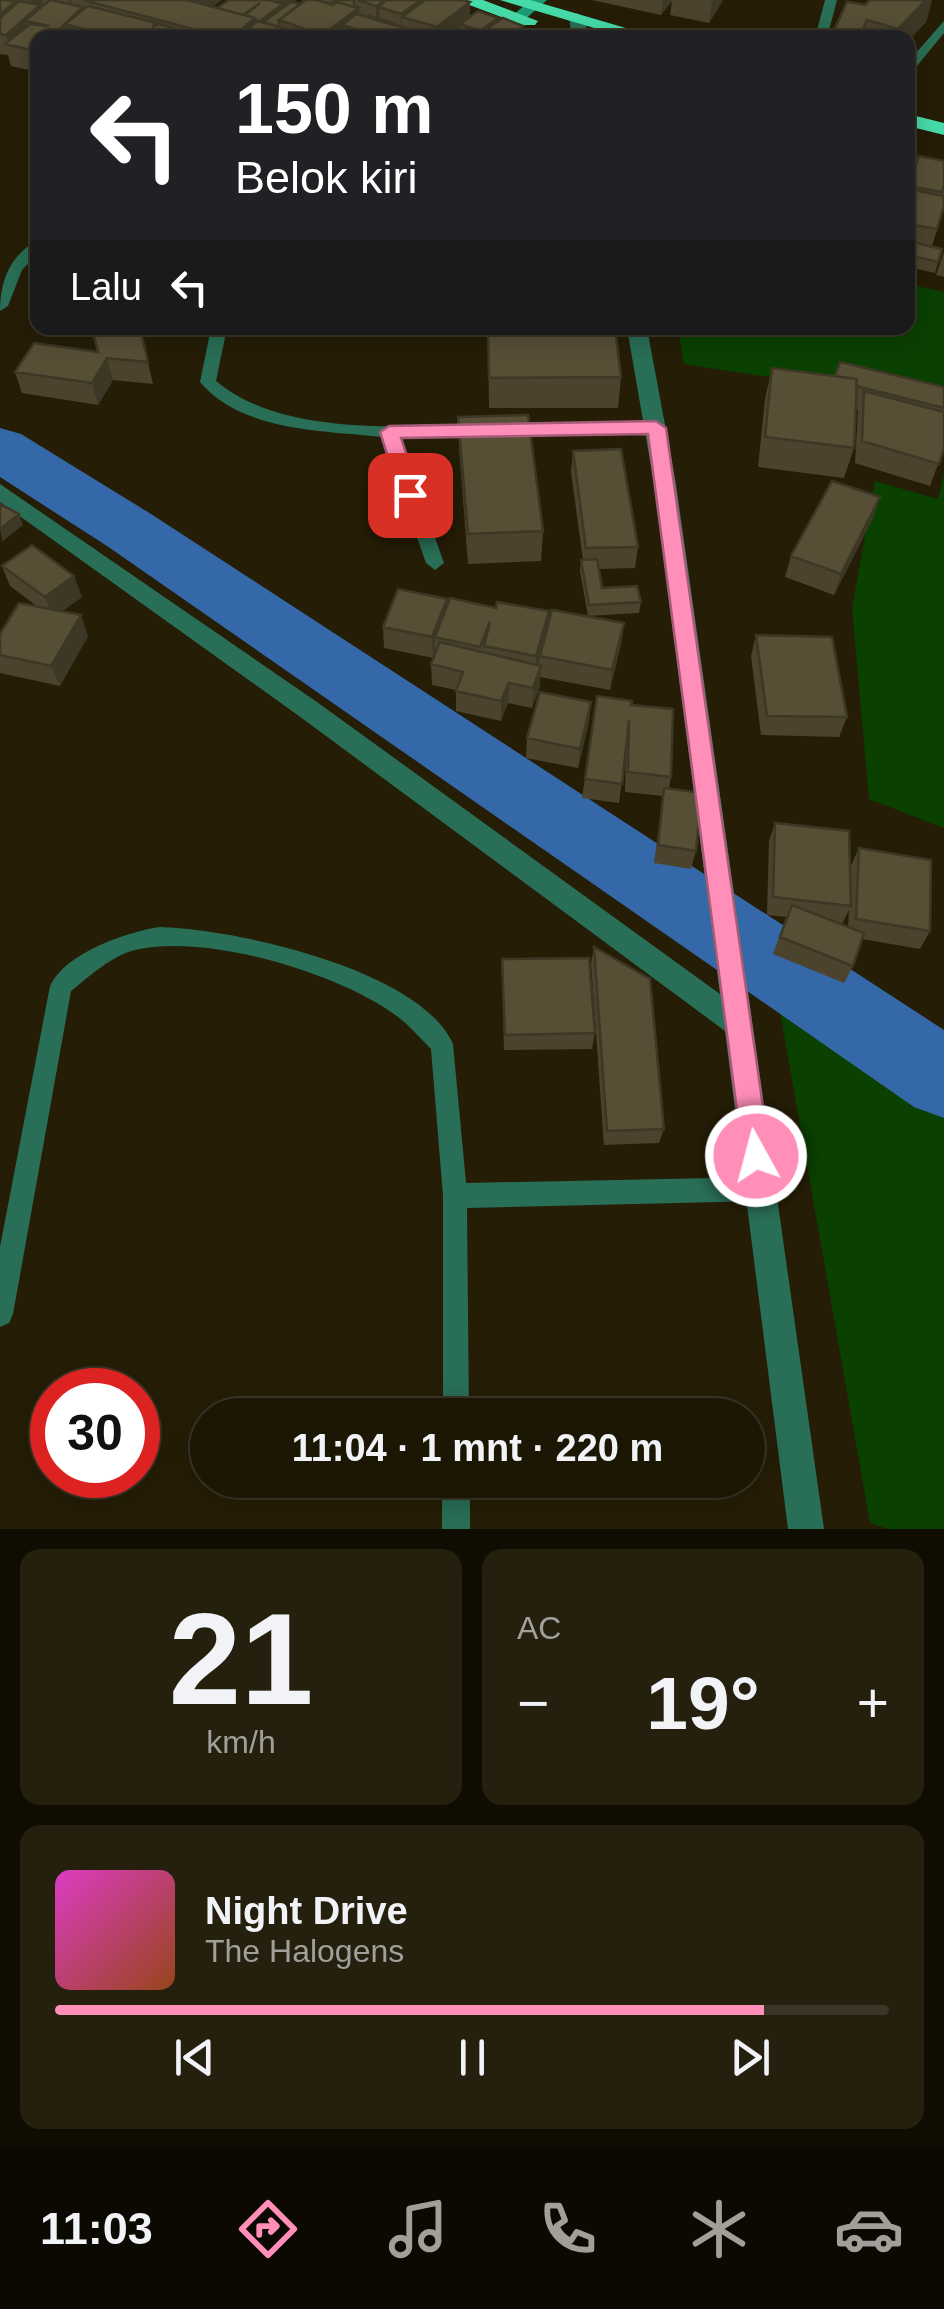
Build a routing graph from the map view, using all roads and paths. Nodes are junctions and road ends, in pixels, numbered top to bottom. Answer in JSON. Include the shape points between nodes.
{"nodes":[{"id":1,"x":465,"y":0,"type":"edge"},
{"id":2,"x":509,"y":0,"type":"edge"},
{"id":3,"x":831,"y":0,"type":"edge"},
{"id":4,"x":530,"y":8,"type":"edge"},
{"id":5,"x":944,"y":26,"type":"edge"},
{"id":6,"x":578,"y":30,"type":"edge"},
{"id":7,"x":823,"y":30,"type":"edge"},
{"id":8,"x":915,"y":61,"type":"edge"},
{"id":9,"x":915,"y":105,"type":"edge"},
{"id":10,"x":944,"y":112,"type":"edge"},
{"id":11,"x":915,"y":122,"type":"edge"},
{"id":12,"x":944,"y":129,"type":"edge"},
{"id":13,"x":30,"y":252,"type":"edge"},
{"id":14,"x":0,"y":306,"type":"edge"},
{"id":15,"x":218,"y":335,"type":"edge"},
{"id":16,"x":638,"y":335,"type":"edge"},
{"id":17,"x":656,"y":428,"type":"junction"},
{"id":18,"x":389,"y":432,"type":"junction"},
{"id":19,"x":0,"y":491,"type":"edge"},
{"id":20,"x":436,"y":564,"type":"dead end"},
{"id":21,"x":738,"y":1014,"type":"junction"},
{"id":22,"x":761,"y":1189,"type":"junction"},
{"id":23,"x":455,"y":1196,"type":"junction"},
{"id":24,"x":0,"y":1314,"type":"edge"},
{"id":25,"x":456,"y":1398,"type":"edge"},
{"id":26,"x":456,"y":1498,"type":"edge"},
{"id":27,"x":456,"y":1529,"type":"edge"},
{"id":28,"x":806,"y":1529,"type":"edge"}],
"edges":[{"from":1,"to":4,"type":"highway"},
{"from":2,"to":4,"type":"highway"},
{"from":3,"to":7,"type":"lane"},
{"from":4,"to":6,"type":"highway"},
{"from":5,"to":8,"type":"lane"},
{"from":9,"to":10,"type":"highway"},
{"from":11,"to":12,"type":"highway"},
{"from":13,"to":14,"type":"lane","via":[[14,269]]},
{"from":15,"to":18,"type":"lane","via":[[208,382],[227,402],[281,418]]},
{"from":16,"to":17,"type":"street"},
{"from":17,"to":18,"type":"lane"},
{"from":17,"to":21,"type":"street"},
{"from":18,"to":20,"type":"lane"},
{"from":19,"to":21,"type":"street"},
{"from":21,"to":22,"type":"street"},
{"from":22,"to":23,"type":"lane"},
{"from":22,"to":28,"type":"street"},
{"from":23,"to":24,"type":"lane","via":[[442,1044],[403,1007],[302,959],[176,936],[134,941],[61,986]]},
{"from":23,"to":25,"type":"lane"},
{"from":26,"to":27,"type":"lane"}]}
